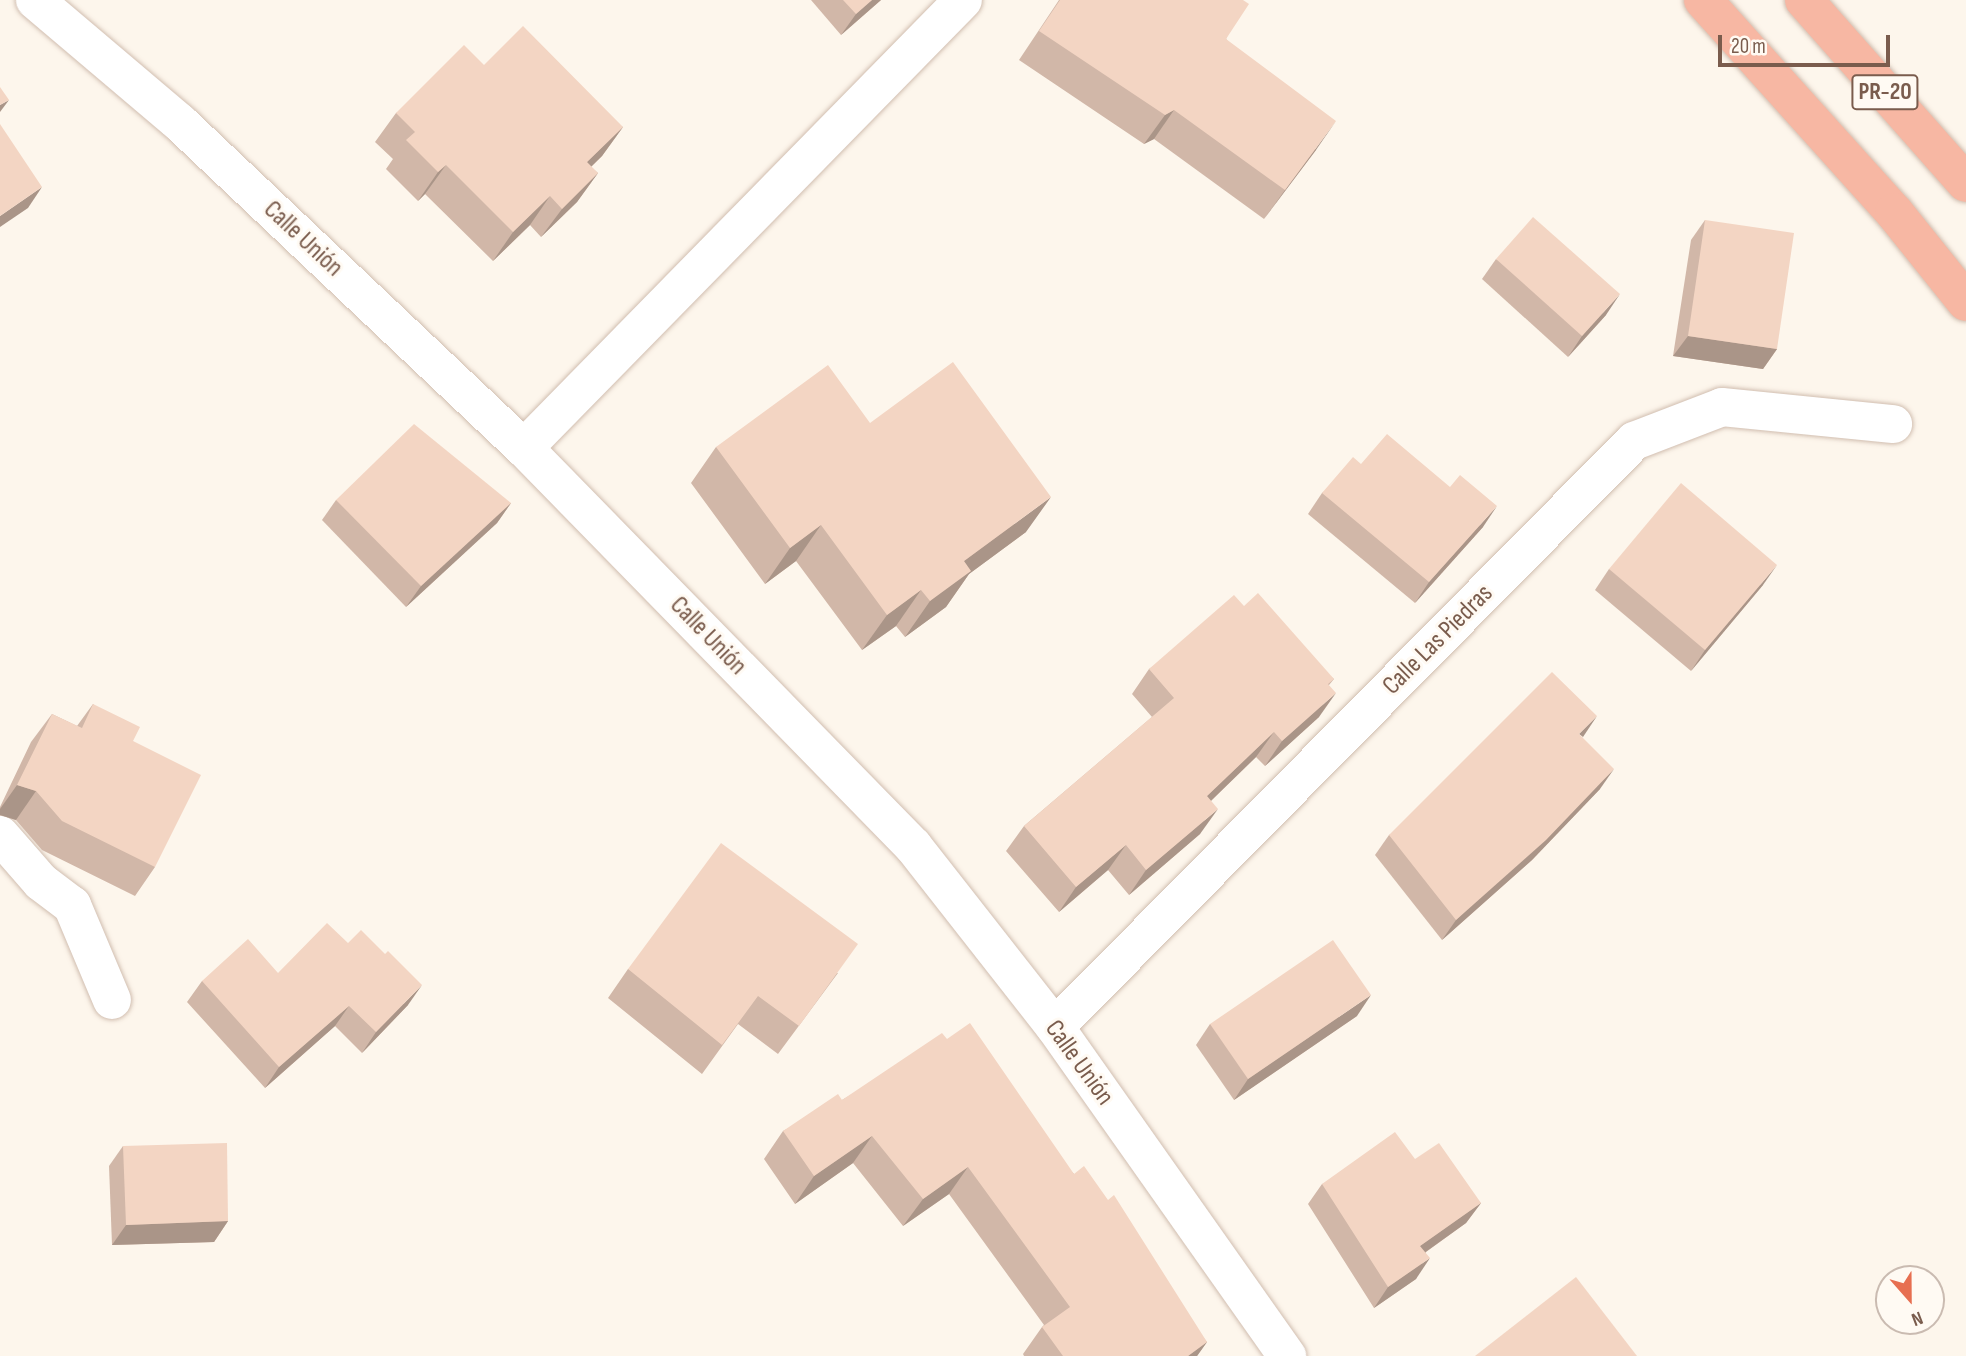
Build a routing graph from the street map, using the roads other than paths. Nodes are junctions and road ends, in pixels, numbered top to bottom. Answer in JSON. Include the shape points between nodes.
{"nodes":[{"id":1,"x":34,"y":0,"type":"edge"},
{"id":2,"x":963,"y":0,"type":"edge"},
{"id":3,"x":1703,"y":0,"type":"edge"},
{"id":4,"x":1804,"y":0,"type":"edge"},
{"id":5,"x":1966,"y":183,"type":"edge"},
{"id":6,"x":1966,"y":302,"type":"edge"},
{"id":7,"x":1893,"y":424,"type":"dead end"},
{"id":8,"x":524,"y":447,"type":"junction"},
{"id":9,"x":0,"y":835,"type":"edge"},
{"id":10,"x":112,"y":1000,"type":"dead end"},
{"id":11,"x":1055,"y":1027,"type":"junction"},
{"id":12,"x":1287,"y":1356,"type":"edge"}],
"edges":[{"from":1,"to":8,"type":"street","name":"Calle Unión","via":[[179,122]]},
{"from":2,"to":8,"type":"street"},
{"from":3,"to":6,"type":"highway","via":[[1894,212]]},
{"from":4,"to":5,"type":"highway","number":"PR-20"},
{"from":7,"to":11,"type":"street","name":"Calle Las Piedras","via":[[1722,407],[1634,441]]},
{"from":8,"to":11,"type":"street","name":"Calle Unión","via":[[913,846]]},
{"from":9,"to":10,"type":"street","via":[[41,882],[72,905]]},
{"from":11,"to":12,"type":"street","name":"Calle Unión"}]}
